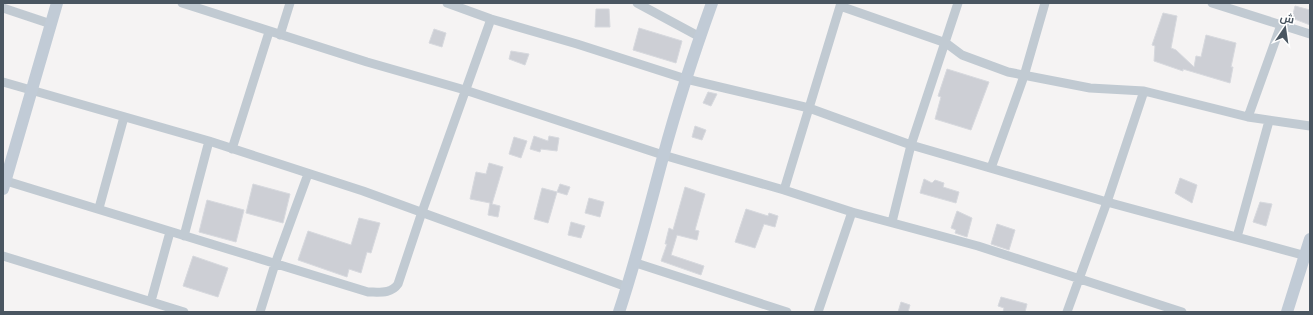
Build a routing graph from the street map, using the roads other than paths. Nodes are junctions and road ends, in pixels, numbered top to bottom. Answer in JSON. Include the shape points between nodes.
{"nodes":[{"id":1,"x":58,"y":3,"type":"edge"},
{"id":2,"x":182,"y":3,"type":"edge"},
{"id":3,"x":290,"y":3,"type":"edge"},
{"id":4,"x":447,"y":3,"type":"edge"},
{"id":5,"x":637,"y":3,"type":"edge"},
{"id":6,"x":712,"y":3,"type":"edge"},
{"id":7,"x":958,"y":3,"type":"edge"},
{"id":8,"x":1045,"y":3,"type":"edge"},
{"id":9,"x":1212,"y":3,"type":"edge"},
{"id":10,"x":841,"y":4,"type":"edge"},
{"id":11,"x":3,"y":8,"type":"edge"},
{"id":12,"x":491,"y":19,"type":"junction"},
{"id":13,"x":51,"y":24,"type":"junction"},
{"id":14,"x":1281,"y":25,"type":"junction"},
{"id":15,"x":269,"y":32,"type":"junction"},
{"id":16,"x":1310,"y":34,"type":"edge"},
{"id":17,"x":280,"y":35,"type":"junction"},
{"id":18,"x":700,"y":37,"type":"junction"},
{"id":19,"x":946,"y":43,"type":"junction"},
{"id":20,"x":1024,"y":76,"type":"junction"},
{"id":21,"x":686,"y":80,"type":"junction"},
{"id":22,"x":3,"y":82,"type":"edge"},
{"id":23,"x":465,"y":90,"type":"junction"},
{"id":24,"x":32,"y":91,"type":"junction"},
{"id":25,"x":1144,"y":91,"type":"junction"},
{"id":26,"x":809,"y":108,"type":"junction"},
{"id":27,"x":124,"y":116,"type":"junction"},
{"id":28,"x":1248,"y":116,"type":"junction"},
{"id":29,"x":1269,"y":121,"type":"junction"},
{"id":30,"x":1310,"y":126,"type":"edge"},
{"id":31,"x":209,"y":141,"type":"junction"},
{"id":32,"x":912,"y":145,"type":"junction"},
{"id":33,"x":232,"y":149,"type":"junction"},
{"id":34,"x":664,"y":155,"type":"junction"},
{"id":35,"x":991,"y":168,"type":"junction"},
{"id":36,"x":308,"y":174,"type":"junction"},
{"id":37,"x":4,"y":183,"type":"edge"},
{"id":38,"x":784,"y":190,"type":"junction"},
{"id":39,"x":1107,"y":202,"type":"junction"},
{"id":40,"x":98,"y":208,"type":"junction"},
{"id":41,"x":422,"y":212,"type":"junction"},
{"id":42,"x":852,"y":212,"type":"junction"},
{"id":43,"x":892,"y":222,"type":"junction"},
{"id":44,"x":170,"y":232,"type":"junction"},
{"id":45,"x":184,"y":236,"type":"junction"},
{"id":46,"x":1237,"y":237,"type":"junction"},
{"id":47,"x":1310,"y":239,"type":"edge"},
{"id":48,"x":3,"y":256,"type":"edge"},
{"id":49,"x":1307,"y":256,"type":"edge"},
{"id":50,"x":636,"y":262,"type":"junction"},
{"id":51,"x":275,"y":264,"type":"junction"},
{"id":52,"x":1079,"y":280,"type":"junction"},
{"id":53,"x":627,"y":287,"type":"junction"},
{"id":54,"x":151,"y":302,"type":"junction"},
{"id":55,"x":758,"y":302,"type":"junction"},
{"id":56,"x":184,"y":312,"type":"edge"},
{"id":57,"x":260,"y":312,"type":"edge"},
{"id":58,"x":619,"y":312,"type":"edge"},
{"id":59,"x":755,"y":312,"type":"edge"},
{"id":60,"x":787,"y":312,"type":"edge"},
{"id":61,"x":818,"y":312,"type":"edge"},
{"id":62,"x":1067,"y":312,"type":"edge"},
{"id":63,"x":1182,"y":312,"type":"edge"},
{"id":64,"x":1287,"y":312,"type":"edge"}],
"edges":[{"from":1,"to":13,"type":"street"},
{"from":2,"to":15,"type":"street"},
{"from":3,"to":17,"type":"street"},
{"from":4,"to":12,"type":"street"},
{"from":5,"to":18,"type":"street"},
{"from":6,"to":18,"type":"street"},
{"from":7,"to":19,"type":"street"},
{"from":8,"to":20,"type":"street"},
{"from":9,"to":14,"type":"street"},
{"from":10,"to":19,"type":"street"},
{"from":10,"to":26,"type":"street"},
{"from":11,"to":13,"type":"street"},
{"from":12,"to":21,"type":"street"},
{"from":12,"to":23,"type":"street"},
{"from":13,"to":24,"type":"street"},
{"from":14,"to":16,"type":"street"},
{"from":14,"to":28,"type":"street"},
{"from":15,"to":17,"type":"street"},
{"from":15,"to":33,"type":"street"},
{"from":17,"to":23,"type":"street"},
{"from":18,"to":21,"type":"street"},
{"from":19,"to":20,"type":"street","via":[[962,55]]},
{"from":19,"to":32,"type":"street"},
{"from":20,"to":25,"type":"street","via":[[1090,88]]},
{"from":20,"to":35,"type":"street"},
{"from":21,"to":26,"type":"street"},
{"from":21,"to":34,"type":"street"},
{"from":22,"to":24,"type":"street"},
{"from":23,"to":34,"type":"street"},
{"from":23,"to":41,"type":"street"},
{"from":24,"to":27,"type":"street"},
{"from":24,"to":37,"type":"street"},
{"from":25,"to":28,"type":"street"},
{"from":25,"to":39,"type":"street"},
{"from":26,"to":32,"type":"street"},
{"from":26,"to":38,"type":"street"},
{"from":27,"to":31,"type":"street"},
{"from":27,"to":40,"type":"street"},
{"from":28,"to":29,"type":"street"},
{"from":29,"to":30,"type":"street"},
{"from":29,"to":46,"type":"street"},
{"from":31,"to":33,"type":"street"},
{"from":31,"to":45,"type":"street"},
{"from":32,"to":35,"type":"street"},
{"from":32,"to":43,"type":"street"},
{"from":33,"to":36,"type":"street"},
{"from":34,"to":38,"type":"street"},
{"from":34,"to":50,"type":"street"},
{"from":35,"to":39,"type":"street"},
{"from":36,"to":41,"type":"street"},
{"from":36,"to":51,"type":"street"},
{"from":37,"to":40,"type":"street"},
{"from":38,"to":42,"type":"street"},
{"from":39,"to":46,"type":"street"},
{"from":39,"to":52,"type":"street"},
{"from":40,"to":44,"type":"street"},
{"from":41,"to":51,"type":"street","via":[[394,290],[368,292]]},
{"from":41,"to":53,"type":"street"},
{"from":42,"to":43,"type":"street"},
{"from":42,"to":61,"type":"street"},
{"from":43,"to":52,"type":"street","via":[[978,246]]},
{"from":44,"to":45,"type":"street"},
{"from":44,"to":54,"type":"street"},
{"from":45,"to":51,"type":"street"},
{"from":46,"to":49,"type":"street"},
{"from":47,"to":49,"type":"street"},
{"from":48,"to":54,"type":"street"},
{"from":49,"to":64,"type":"street"},
{"from":50,"to":53,"type":"street"},
{"from":50,"to":55,"type":"street"},
{"from":51,"to":57,"type":"street"},
{"from":52,"to":62,"type":"street"},
{"from":52,"to":63,"type":"street"},
{"from":53,"to":58,"type":"street"},
{"from":54,"to":56,"type":"street"},
{"from":55,"to":59,"type":"street"},
{"from":55,"to":60,"type":"street"}]}
